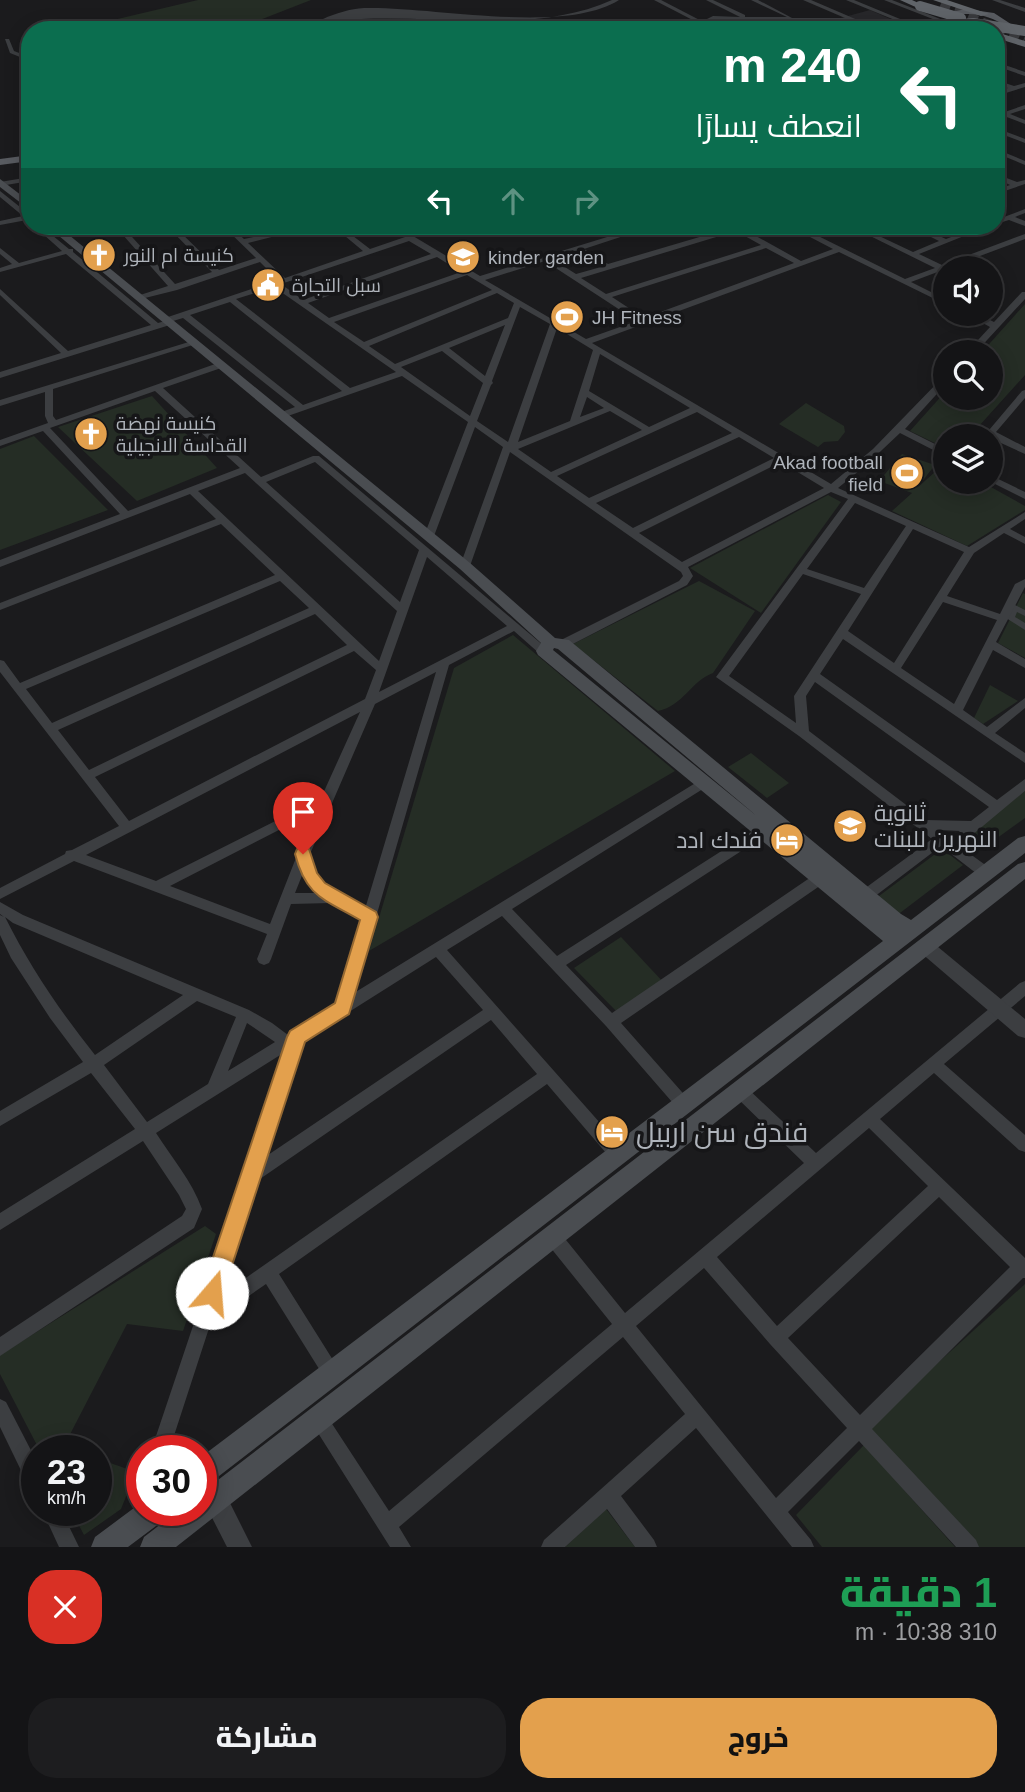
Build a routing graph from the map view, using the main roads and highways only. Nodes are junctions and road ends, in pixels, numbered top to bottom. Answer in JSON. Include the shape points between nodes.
{"nodes":[{"id":1,"x":904,"y":0,"type":"edge"},
{"id":2,"x":930,"y":4,"type":"edge"},
{"id":3,"x":987,"y":15,"type":"junction"},
{"id":4,"x":948,"y":19,"type":"junction"},
{"id":5,"x":1025,"y":19,"type":"edge"},
{"id":6,"x":941,"y":21,"type":"edge"},
{"id":7,"x":953,"y":21,"type":"edge"},
{"id":8,"x":1001,"y":21,"type":"edge"},
{"id":9,"x":1005,"y":23,"type":"edge"},
{"id":10,"x":1012,"y":26,"type":"junction"},
{"id":11,"x":1005,"y":29,"type":"edge"},
{"id":12,"x":1005,"y":32,"type":"edge"},
{"id":13,"x":1025,"y":33,"type":"edge"},
{"id":14,"x":1005,"y":37,"type":"edge"},
{"id":15,"x":1025,"y":43,"type":"edge"},
{"id":16,"x":21,"y":154,"type":"edge"},
{"id":17,"x":21,"y":159,"type":"edge"},
{"id":18,"x":1,"y":160,"type":"edge"},
{"id":19,"x":1,"y":186,"type":"edge"},
{"id":20,"x":21,"y":196,"type":"edge"},
{"id":21,"x":61,"y":235,"type":"edge"},
{"id":22,"x":552,"y":646,"type":"junction"},
{"id":23,"x":1025,"y":843,"type":"edge"},
{"id":24,"x":1025,"y":869,"type":"edge"},
{"id":25,"x":902,"y":934,"type":"junction"},
{"id":26,"x":556,"y":1203,"type":"junction"},
{"id":27,"x":572,"y":1221,"type":"junction"},
{"id":28,"x":516,"y":1233,"type":"junction"},
{"id":29,"x":531,"y":1252,"type":"junction"},
{"id":30,"x":217,"y":1462,"type":"edge"},
{"id":31,"x":130,"y":1526,"type":"edge"},
{"id":32,"x":106,"y":1547,"type":"edge"},
{"id":33,"x":154,"y":1547,"type":"edge"}],
"edges":[{"from":1,"to":2,"type":"highway"},
{"from":2,"to":3,"type":"highway"},
{"from":2,"to":4,"type":"highway"},
{"from":2,"to":5,"type":"highway","bridge":true,"via":[[965,19]]},
{"from":3,"to":4,"type":"main road","via":[[962,12]]},
{"from":3,"to":5,"type":"main road"},
{"from":3,"to":8,"type":"main road"},
{"from":4,"to":6,"type":"main road"},
{"from":4,"to":7,"type":"main road"},
{"from":5,"to":10,"type":"main road"},
{"from":9,"to":10,"type":"main road"},
{"from":10,"to":12,"type":"main road"},
{"from":10,"to":13,"type":"highway"},
{"from":11,"to":13,"type":"highway","bridge":true},
{"from":13,"to":15,"type":"highway","via":[[1016,37]]},
{"from":14,"to":15,"type":"highway"},
{"from":16,"to":18,"type":"main road"},
{"from":17,"to":18,"type":"main road"},
{"from":19,"to":20,"type":"main road"},
{"from":21,"to":22,"type":"main road","via":[[73,250],[140,298],[164,323],[195,343],[465,566]]},
{"from":22,"to":25,"type":"main road","via":[[865,896]]},
{"from":22,"to":25,"type":"main road","via":[[702,784],[819,879]]},
{"from":23,"to":25,"type":"main road"},
{"from":24,"to":25,"type":"main road"},
{"from":25,"to":26,"type":"main road"},
{"from":25,"to":27,"type":"main road","via":[[739,1090]]},
{"from":26,"to":27,"type":"main road","via":[[554,1217],[564,1223]]},
{"from":26,"to":28,"type":"main road"},
{"from":27,"to":29,"type":"main road"},
{"from":28,"to":29,"type":"main road","via":[[531,1235],[535,1245]]},
{"from":28,"to":30,"type":"main road"},
{"from":29,"to":33,"type":"main road"},
{"from":31,"to":32,"type":"main road"}]}
